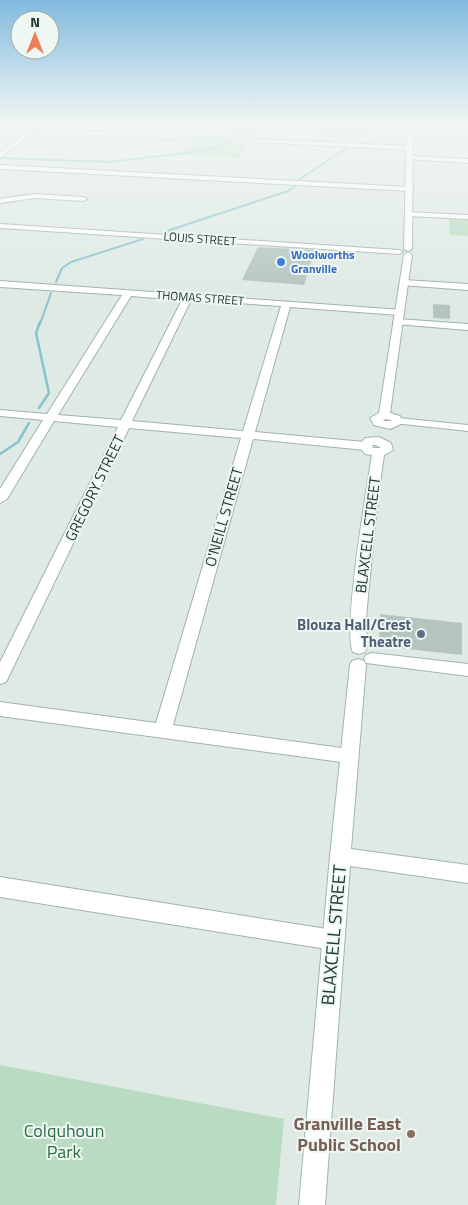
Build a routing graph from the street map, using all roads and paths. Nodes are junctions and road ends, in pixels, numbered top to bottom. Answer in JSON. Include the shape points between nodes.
{"nodes":[{"id":1,"x":228,"y":179,"type":"edge"},
{"id":2,"x":410,"y":179,"type":"edge"},
{"id":3,"x":410,"y":189,"type":"junction"},
{"id":4,"x":82,"y":199,"type":"dead end"},
{"id":5,"x":0,"y":201,"type":"edge"},
{"id":6,"x":409,"y":214,"type":"junction"},
{"id":7,"x":468,"y":217,"type":"edge"},
{"id":8,"x":0,"y":226,"type":"edge"},
{"id":9,"x":405,"y":252,"type":"junction"},
{"id":10,"x":404,"y":282,"type":"junction"},
{"id":11,"x":0,"y":284,"type":"edge"},
{"id":12,"x":468,"y":287,"type":"edge"},
{"id":13,"x":128,"y":293,"type":"junction"},
{"id":14,"x":188,"y":297,"type":"junction"},
{"id":15,"x":286,"y":304,"type":"junction"},
{"id":16,"x":398,"y":317,"type":"junction"},
{"id":17,"x":468,"y":327,"type":"edge"},
{"id":18,"x":0,"y":413,"type":"edge"},
{"id":19,"x":51,"y":418,"type":"junction"},
{"id":20,"x":383,"y":420,"type":"junction"},
{"id":21,"x":126,"y":424,"type":"junction"},
{"id":22,"x":468,"y":428,"type":"edge"},
{"id":23,"x":248,"y":435,"type":"junction"},
{"id":24,"x":378,"y":447,"type":"junction"},
{"id":25,"x":0,"y":499,"type":"edge"},
{"id":26,"x":363,"y":657,"type":"junction"},
{"id":27,"x":468,"y":670,"type":"edge"},
{"id":28,"x":0,"y":678,"type":"edge"},
{"id":29,"x":0,"y":709,"type":"edge"},
{"id":30,"x":163,"y":730,"type":"junction"},
{"id":31,"x":348,"y":756,"type":"junction"},
{"id":32,"x":340,"y":856,"type":"junction"},
{"id":33,"x":468,"y":874,"type":"edge"},
{"id":34,"x":0,"y":888,"type":"edge"},
{"id":35,"x":333,"y":940,"type":"junction"},
{"id":36,"x":312,"y":1205,"type":"edge"}],
"edges":[{"from":1,"to":3,"type":"street"},
{"from":2,"to":3,"type":"street","name":"BLAXCELL STREET"},
{"from":3,"to":6,"type":"street","name":"BLAXCELL STREET"},
{"from":4,"to":5,"type":"street","via":[[35,196]]},
{"from":6,"to":7,"type":"street"},
{"from":6,"to":9,"type":"street","name":"BLAXCELL STREET"},
{"from":8,"to":9,"type":"street","name":"LOUIS STREET"},
{"from":9,"to":10,"type":"street","name":"BLAXCELL STREET"},
{"from":10,"to":12,"type":"street"},
{"from":10,"to":16,"type":"street","name":"BLAXCELL STREET"},
{"from":11,"to":13,"type":"street","name":"THOMAS STREET"},
{"from":13,"to":14,"type":"street","name":"THOMAS STREET"},
{"from":13,"to":19,"type":"street"},
{"from":14,"to":15,"type":"street","name":"THOMAS STREET"},
{"from":14,"to":21,"type":"street","name":"GREGORY STREET"},
{"from":15,"to":16,"type":"street","name":"THOMAS STREET"},
{"from":15,"to":23,"type":"street","name":"O'NEILL STREET"},
{"from":16,"to":17,"type":"street","name":"THOMAS STREET"},
{"from":16,"to":20,"type":"street","name":"BLAXCELL STREET"},
{"from":18,"to":19,"type":"street"},
{"from":19,"to":21,"type":"street"},
{"from":19,"to":25,"type":"street"},
{"from":20,"to":22,"type":"street","via":[[393,426],[398,422]]},
{"from":20,"to":24,"type":"street","name":"BLAXCELL STREET"},
{"from":21,"to":23,"type":"street"},
{"from":21,"to":28,"type":"street","name":"GREGORY STREET"},
{"from":23,"to":24,"type":"street","via":[[365,446],[368,451]]},
{"from":23,"to":30,"type":"street","name":"O'NEILL STREET"},
{"from":24,"to":26,"type":"street","name":"BLAXCELL STREET","via":[[358,625]]},
{"from":26,"to":27,"type":"street"},
{"from":26,"to":31,"type":"street","name":"BLAXCELL STREET"},
{"from":29,"to":30,"type":"street"},
{"from":30,"to":31,"type":"street"},
{"from":31,"to":32,"type":"street","name":"BLAXCELL STREET"},
{"from":32,"to":33,"type":"street"},
{"from":32,"to":35,"type":"street","name":"BLAXCELL STREET"},
{"from":34,"to":35,"type":"street"},
{"from":35,"to":36,"type":"street","name":"BLAXCELL STREET"}]}
